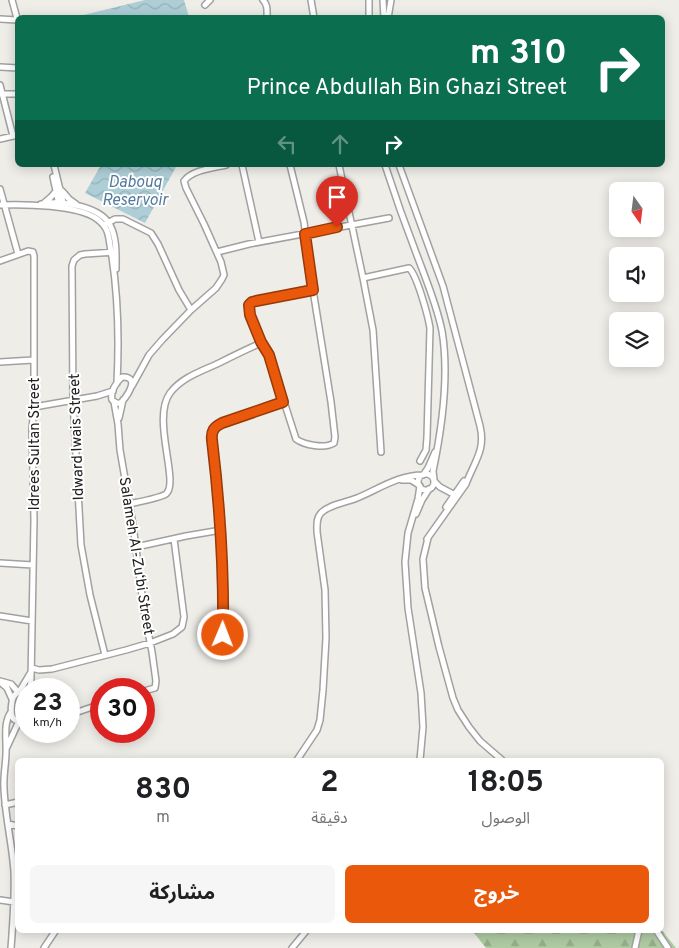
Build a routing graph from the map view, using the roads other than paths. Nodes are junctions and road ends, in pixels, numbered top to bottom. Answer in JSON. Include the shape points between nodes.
{"nodes":[{"id":1,"x":12,"y":0,"type":"edge"},
{"id":2,"x":210,"y":0,"type":"edge"},
{"id":3,"x":263,"y":0,"type":"edge"},
{"id":4,"x":311,"y":0,"type":"edge"},
{"id":5,"x":369,"y":0,"type":"edge"},
{"id":6,"x":383,"y":1,"type":"edge"},
{"id":7,"x":391,"y":1,"type":"edge"},
{"id":8,"x":205,"y":4,"type":"dead end"},
{"id":9,"x":16,"y":15,"type":"edge"},
{"id":10,"x":267,"y":15,"type":"edge"},
{"id":11,"x":314,"y":15,"type":"edge"},
{"id":12,"x":369,"y":15,"type":"edge"},
{"id":13,"x":384,"y":15,"type":"edge"},
{"id":14,"x":389,"y":15,"type":"edge"},
{"id":15,"x":0,"y":19,"type":"edge"},
{"id":16,"x":15,"y":21,"type":"edge"},
{"id":17,"x":0,"y":67,"type":"edge"},
{"id":18,"x":15,"y":68,"type":"edge"},
{"id":19,"x":0,"y":86,"type":"edge"},
{"id":20,"x":1,"y":94,"type":"edge"},
{"id":21,"x":15,"y":94,"type":"edge"},
{"id":22,"x":15,"y":133,"type":"edge"},
{"id":23,"x":15,"y":136,"type":"edge"},
{"id":24,"x":0,"y":139,"type":"edge"},
{"id":25,"x":53,"y":167,"type":"edge"},
{"id":26,"x":218,"y":167,"type":"edge"},
{"id":27,"x":242,"y":167,"type":"edge"},
{"id":28,"x":290,"y":167,"type":"edge"},
{"id":29,"x":339,"y":167,"type":"edge"},
{"id":30,"x":386,"y":167,"type":"edge"},
{"id":31,"x":400,"y":167,"type":"edge"},
{"id":32,"x":0,"y":189,"type":"edge"},
{"id":33,"x":58,"y":190,"type":"junction"},
{"id":34,"x":2,"y":204,"type":"edge"},
{"id":35,"x":43,"y":204,"type":"junction"},
{"id":36,"x":36,"y":205,"type":"junction"},
{"id":37,"x":62,"y":206,"type":"junction"},
{"id":38,"x":83,"y":207,"type":"junction"},
{"id":39,"x":389,"y":218,"type":"dead end"},
{"id":40,"x":106,"y":224,"type":"junction"},
{"id":41,"x":352,"y":225,"type":"junction"},
{"id":42,"x":305,"y":234,"type":"junction"},
{"id":43,"x":260,"y":242,"type":"junction"},
{"id":44,"x":113,"y":252,"type":"junction"},
{"id":45,"x":217,"y":252,"type":"junction"},
{"id":46,"x":18,"y":254,"type":"junction"},
{"id":47,"x":0,"y":261,"type":"edge"},
{"id":48,"x":363,"y":278,"type":"junction"},
{"id":49,"x":313,"y":290,"type":"junction"},
{"id":50,"x":191,"y":310,"type":"junction"},
{"id":51,"x":261,"y":342,"type":"junction"},
{"id":52,"x":33,"y":360,"type":"junction"},
{"id":53,"x":0,"y":362,"type":"edge"},
{"id":54,"x":118,"y":366,"type":"junction"},
{"id":55,"x":140,"y":369,"type":"junction"},
{"id":56,"x":126,"y":377,"type":"junction"},
{"id":57,"x":117,"y":383,"type":"junction"},
{"id":58,"x":132,"y":386,"type":"junction"},
{"id":59,"x":113,"y":391,"type":"junction"},
{"id":60,"x":97,"y":396,"type":"junction"},
{"id":61,"x":73,"y":400,"type":"junction"},
{"id":62,"x":123,"y":400,"type":"junction"},
{"id":63,"x":113,"y":401,"type":"junction"},
{"id":64,"x":283,"y":402,"type":"junction"},
{"id":65,"x":34,"y":407,"type":"junction"},
{"id":66,"x":118,"y":424,"type":"junction"},
{"id":67,"x":436,"y":449,"type":"junction"},
{"id":68,"x":380,"y":452,"type":"dead end"},
{"id":69,"x":420,"y":461,"type":"dead end"},
{"id":70,"x":423,"y":474,"type":"junction"},
{"id":71,"x":434,"y":480,"type":"junction"},
{"id":72,"x":390,"y":482,"type":"junction"},
{"id":73,"x":419,"y":486,"type":"junction"},
{"id":74,"x":430,"y":489,"type":"junction"},
{"id":75,"x":455,"y":496,"type":"junction"},
{"id":76,"x":129,"y":504,"type":"junction"},
{"id":77,"x":221,"y":530,"type":"junction"},
{"id":78,"x":174,"y":539,"type":"junction"},
{"id":79,"x":136,"y":547,"type":"junction"},
{"id":80,"x":0,"y":563,"type":"edge"},
{"id":81,"x":33,"y":565,"type":"junction"},
{"id":82,"x":406,"y":566,"type":"junction"},
{"id":83,"x":0,"y":616,"type":"edge"},
{"id":84,"x":32,"y":621,"type":"junction"},
{"id":85,"x":150,"y":643,"type":"junction"},
{"id":86,"x":222,"y":651,"type":"dead end"},
{"id":87,"x":105,"y":655,"type":"junction"},
{"id":88,"x":31,"y":670,"type":"junction"},
{"id":89,"x":26,"y":678,"type":"edge"},
{"id":90,"x":31,"y":678,"type":"edge"},
{"id":91,"x":0,"y":681,"type":"edge"},
{"id":92,"x":15,"y":688,"type":"edge"},
{"id":93,"x":155,"y":688,"type":"edge"},
{"id":94,"x":15,"y":694,"type":"edge"},
{"id":95,"x":12,"y":699,"type":"junction"},
{"id":96,"x":11,"y":712,"type":"junction"},
{"id":97,"x":15,"y":720,"type":"edge"},
{"id":98,"x":15,"y":733,"type":"edge"},
{"id":99,"x":6,"y":748,"type":"junction"},
{"id":100,"x":298,"y":758,"type":"edge"},
{"id":101,"x":420,"y":758,"type":"edge"},
{"id":102,"x":500,"y":758,"type":"edge"},
{"id":103,"x":15,"y":803,"type":"edge"},
{"id":104,"x":5,"y":805,"type":"junction"},
{"id":105,"x":0,"y":815,"type":"edge"},
{"id":106,"x":6,"y":817,"type":"junction"},
{"id":107,"x":8,"y":824,"type":"junction"},
{"id":108,"x":15,"y":825,"type":"edge"},
{"id":109,"x":15,"y":865,"type":"edge"},
{"id":110,"x":15,"y":886,"type":"edge"},
{"id":111,"x":0,"y":900,"type":"edge"},
{"id":112,"x":14,"y":902,"type":"junction"},
{"id":113,"x":54,"y":933,"type":"edge"},
{"id":114,"x":304,"y":933,"type":"edge"},
{"id":115,"x":638,"y":933,"type":"edge"},
{"id":116,"x":658,"y":933,"type":"edge"},
{"id":117,"x":11,"y":948,"type":"edge"},
{"id":118,"x":44,"y":948,"type":"edge"},
{"id":119,"x":292,"y":948,"type":"edge"},
{"id":120,"x":636,"y":948,"type":"edge"},
{"id":121,"x":668,"y":948,"type":"edge"}],
"edges":[{"from":1,"to":9,"type":"street"},
{"from":2,"to":8,"type":"street"},
{"from":3,"to":10,"type":"street","via":[[268,8]]},
{"from":4,"to":11,"type":"street"},
{"from":5,"to":12,"type":"street"},
{"from":6,"to":7,"type":"street"},
{"from":6,"to":13,"type":"street"},
{"from":7,"to":14,"type":"street"},
{"from":15,"to":16,"type":"street"},
{"from":17,"to":18,"type":"street"},
{"from":19,"to":20,"type":"street"},
{"from":20,"to":21,"type":"street"},
{"from":20,"to":22,"type":"street"},
{"from":23,"to":24,"type":"street"},
{"from":25,"to":33,"type":"street"},
{"from":26,"to":45,"type":"street","via":[[188,176],[184,181]]},
{"from":27,"to":43,"type":"street"},
{"from":28,"to":42,"type":"street"},
{"from":29,"to":41,"type":"street"},
{"from":30,"to":67,"type":"street","via":[[442,331],[444,380]]},
{"from":31,"to":75,"type":"street","via":[[444,291],[482,433],[480,454],[467,482]]},
{"from":32,"to":34,"type":"street"},
{"from":33,"to":35,"type":"street"},
{"from":33,"to":37,"type":"street"},
{"from":33,"to":38,"type":"street"},
{"from":34,"to":36,"type":"street"},
{"from":34,"to":46,"type":"street"},
{"from":35,"to":36,"type":"street"},
{"from":35,"to":37,"type":"street"},
{"from":36,"to":37,"type":"street"},
{"from":37,"to":38,"type":"street"},
{"from":37,"to":40,"type":"street"},
{"from":38,"to":40,"type":"street","via":[[100,214]]},
{"from":39,"to":41,"type":"street"},
{"from":40,"to":44,"type":"street"},
{"from":40,"to":50,"type":"street","via":[[123,219],[151,233]]},
{"from":41,"to":42,"type":"street"},
{"from":41,"to":48,"type":"street"},
{"from":42,"to":43,"type":"street"},
{"from":42,"to":49,"type":"street"},
{"from":43,"to":45,"type":"street"},
{"from":44,"to":54,"type":"street"},
{"from":44,"to":61,"type":"street","name":"Idward Iwais Street","via":[[80,255],[73,262]]},
{"from":45,"to":50,"type":"street","via":[[224,275],[216,288]]},
{"from":46,"to":47,"type":"street"},
{"from":46,"to":52,"type":"street","name":"Idrees Sultan Street","via":[[31,251],[34,256]]},
{"from":48,"to":68,"type":"street","via":[[374,339]]},
{"from":48,"to":69,"type":"street","via":[[408,268],[414,274],[430,328],[426,450]]},
{"from":49,"to":51,"type":"street","via":[[250,304],[250,315]]},
{"from":49,"to":64,"type":"street","via":[[331,402],[335,437],[332,444],[320,446],[298,441]]},
{"from":50,"to":55,"type":"street"},
{"from":51,"to":64,"type":"street","via":[[269,355]]},
{"from":51,"to":76,"type":"street","via":[[178,384],[164,407],[170,489],[165,495]]},
{"from":52,"to":53,"type":"street"},
{"from":52,"to":65,"type":"street","name":"Idrees Sultan Street"},
{"from":54,"to":56,"type":"street"},
{"from":54,"to":57,"type":"street"},
{"from":55,"to":56,"type":"street"},
{"from":55,"to":58,"type":"street"},
{"from":56,"to":57,"type":"street"},
{"from":56,"to":58,"type":"street","via":[[132,381]]},
{"from":57,"to":59,"type":"street"},
{"from":58,"to":62,"type":"street"},
{"from":59,"to":60,"type":"street"},
{"from":59,"to":63,"type":"street","name":"Salameh Al-Zu‘bi Street"},
{"from":60,"to":61,"type":"street"},
{"from":60,"to":63,"type":"street"},
{"from":61,"to":65,"type":"street"},
{"from":61,"to":87,"type":"street","name":"Idward Iwais Street","via":[[81,545]]},
{"from":62,"to":63,"type":"street","via":[[120,403]]},
{"from":62,"to":66,"type":"street","name":"Salameh Al-Zu‘bi Street"},
{"from":63,"to":66,"type":"street","name":"Salameh Al-Zu‘bi Street"},
{"from":64,"to":77,"type":"street","via":[[222,423],[212,432]]},
{"from":65,"to":81,"type":"street","name":"Idrees Sultan Street"},
{"from":66,"to":76,"type":"street","name":"Salameh Al-Zu‘bi Street"},
{"from":67,"to":70,"type":"street"},
{"from":67,"to":71,"type":"street"},
{"from":70,"to":71,"type":"street"},
{"from":70,"to":72,"type":"street"},
{"from":70,"to":73,"type":"street","via":[[419,478]]},
{"from":71,"to":74,"type":"street"},
{"from":71,"to":75,"type":"street"},
{"from":72,"to":73,"type":"street","via":[[408,480]]},
{"from":72,"to":100,"type":"street","via":[[327,509],[318,517],[326,613],[324,690],[317,730]]},
{"from":73,"to":74,"type":"street","via":[[424,490]]},
{"from":73,"to":82,"type":"street","via":[[408,533]]},
{"from":74,"to":75,"type":"street"},
{"from":74,"to":82,"type":"street","via":[[413,523]]},
{"from":75,"to":102,"type":"street","via":[[427,539],[423,559],[425,588],[458,710],[480,741]]},
{"from":76,"to":79,"type":"street","name":"Salameh Al-Zu‘bi Street"},
{"from":77,"to":78,"type":"street"},
{"from":77,"to":86,"type":"street"},
{"from":78,"to":79,"type":"street"},
{"from":78,"to":85,"type":"street","via":[[184,624],[173,634]]},
{"from":79,"to":85,"type":"street","name":"Salameh Al-Zu‘bi Street"},
{"from":80,"to":81,"type":"street"},
{"from":81,"to":84,"type":"street","name":"Idrees Sultan Street"},
{"from":82,"to":101,"type":"street","via":[[422,710]]},
{"from":83,"to":84,"type":"street"},
{"from":84,"to":88,"type":"street","name":"Idrees Sultan Street"},
{"from":85,"to":87,"type":"street"},
{"from":85,"to":93,"type":"street","name":"Salameh Al-Zu‘bi Street"},
{"from":87,"to":88,"type":"street","via":[[52,669]]},
{"from":88,"to":89,"type":"street","name":"Idrees Sultan Street"},
{"from":88,"to":90,"type":"street","name":"Idrees Sultan Street"},
{"from":91,"to":92,"type":"street"},
{"from":91,"to":95,"type":"street"},
{"from":94,"to":95,"type":"street","name":"Idrees Sultan Street"},
{"from":95,"to":96,"type":"street"},
{"from":96,"to":97,"type":"street"},
{"from":96,"to":99,"type":"street","via":[[6,725]]},
{"from":98,"to":99,"type":"street"},
{"from":99,"to":104,"type":"street","via":[[3,774]]},
{"from":103,"to":104,"type":"street"},
{"from":104,"to":106,"type":"street"},
{"from":105,"to":106,"type":"street"},
{"from":106,"to":107,"type":"street"},
{"from":107,"to":108,"type":"street"},
{"from":107,"to":109,"type":"street"},
{"from":110,"to":112,"type":"street"},
{"from":111,"to":112,"type":"street"},
{"from":112,"to":117,"type":"street"},
{"from":113,"to":118,"type":"street"},
{"from":114,"to":119,"type":"street"},
{"from":115,"to":120,"type":"street"},
{"from":116,"to":121,"type":"street"}]}
